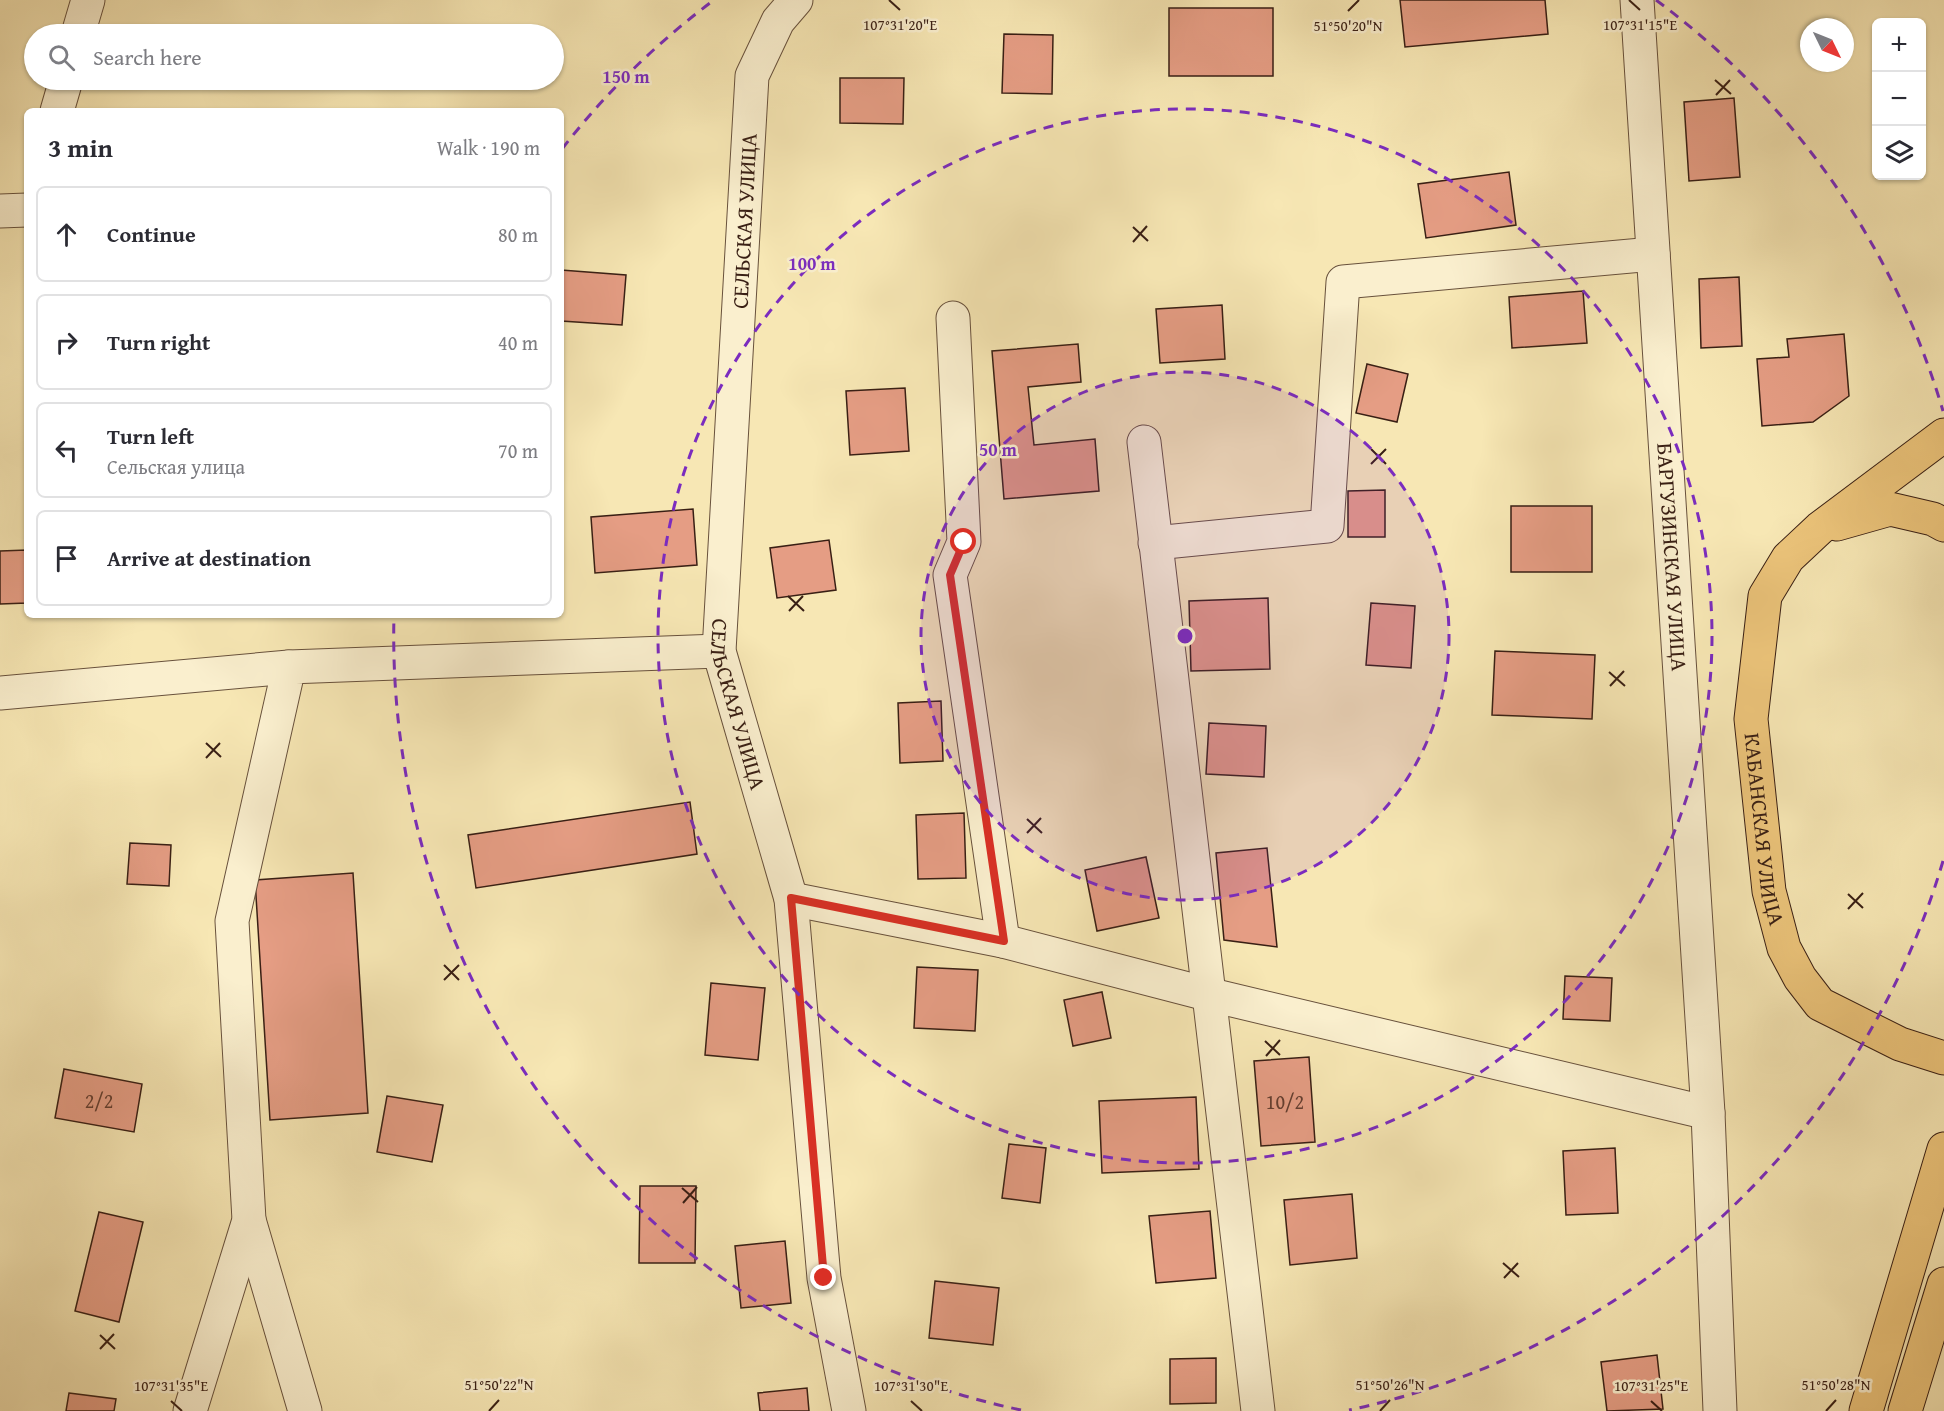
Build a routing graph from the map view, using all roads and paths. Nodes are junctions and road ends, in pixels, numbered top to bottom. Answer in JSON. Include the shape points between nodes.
{"nodes":[{"id":1,"x":88,"y":0,"type":"edge"},
{"id":2,"x":796,"y":0,"type":"edge"},
{"id":3,"x":1637,"y":0,"type":"edge"},
{"id":4,"x":81,"y":24,"type":"edge"},
{"id":5,"x":63,"y":90,"type":"edge"},
{"id":6,"x":58,"y":108,"type":"edge"},
{"id":7,"x":24,"y":210,"type":"edge"},
{"id":8,"x":0,"y":211,"type":"edge"},
{"id":9,"x":1653,"y":254,"type":"junction"},
{"id":10,"x":954,"y":318,"type":"dead end"},
{"id":11,"x":1944,"y":435,"type":"edge"},
{"id":12,"x":1143,"y":442,"type":"dead end"},
{"id":13,"x":1944,"y":525,"type":"edge"},
{"id":14,"x":1820,"y":528,"type":"junction"},
{"id":15,"x":1155,"y":543,"type":"junction"},
{"id":16,"x":719,"y":651,"type":"junction"},
{"id":17,"x":289,"y":667,"type":"junction"},
{"id":18,"x":0,"y":693,"type":"edge"},
{"id":19,"x":791,"y":898,"type":"junction"},
{"id":20,"x":1004,"y":941,"type":"junction"},
{"id":21,"x":1207,"y":994,"type":"junction"},
{"id":22,"x":1944,"y":1058,"type":"edge"},
{"id":23,"x":1708,"y":1113,"type":"junction"},
{"id":24,"x":1944,"y":1149,"type":"edge"},
{"id":25,"x":249,"y":1220,"type":"junction"},
{"id":26,"x":1944,"y":1284,"type":"edge"},
{"id":27,"x":190,"y":1411,"type":"edge"},
{"id":28,"x":305,"y":1411,"type":"edge"},
{"id":29,"x":849,"y":1411,"type":"edge"},
{"id":30,"x":1258,"y":1411,"type":"edge"},
{"id":31,"x":1720,"y":1411,"type":"edge"},
{"id":32,"x":1866,"y":1411,"type":"edge"},
{"id":33,"x":1905,"y":1411,"type":"edge"}],
"edges":[{"from":1,"to":4,"type":"street"},
{"from":2,"to":16,"type":"street","name":"СЕЛЬСКАЯ УЛИЦА","via":[[778,21],[752,76]]},
{"from":3,"to":9,"type":"street","name":"БАРГУЗИНСКАЯ УЛИЦА"},
{"from":5,"to":6,"type":"street"},
{"from":7,"to":8,"type":"street"},
{"from":9,"to":15,"type":"street","via":[[1343,282],[1327,526]]},
{"from":9,"to":23,"type":"street","name":"БАРГУЗИНСКАЯ УЛИЦА"},
{"from":10,"to":20,"type":"street","via":[[964,542],[950,575]]},
{"from":11,"to":14,"type":"main road","name":"КАБАНСКАЯ УЛИЦА"},
{"from":12,"to":15,"type":"street"},
{"from":13,"to":14,"type":"main road","via":[[1890,509]]},
{"from":14,"to":22,"type":"main road","name":"КАБАНСКАЯ УЛИЦА","via":[[1788,558],[1765,596],[1751,719],[1768,891],[1784,948],[1820,1004],[1900,1044]]},
{"from":15,"to":21,"type":"street"},
{"from":16,"to":17,"type":"street"},
{"from":16,"to":19,"type":"street","name":"СЕЛЬСКАЯ УЛИЦА"},
{"from":17,"to":18,"type":"street"},
{"from":17,"to":25,"type":"street","via":[[232,921]]},
{"from":19,"to":20,"type":"street"},
{"from":19,"to":29,"type":"street","name":"СЕЛЬСКАЯ УЛИЦА","via":[[824,1278]]},
{"from":20,"to":21,"type":"street"},
{"from":21,"to":23,"type":"street"},
{"from":21,"to":30,"type":"street"},
{"from":23,"to":31,"type":"street","name":"БАРГУЗИНСКАЯ УЛИЦА"},
{"from":24,"to":32,"type":"main road"},
{"from":25,"to":27,"type":"street"},
{"from":25,"to":28,"type":"street"},
{"from":26,"to":33,"type":"main road"}]}
